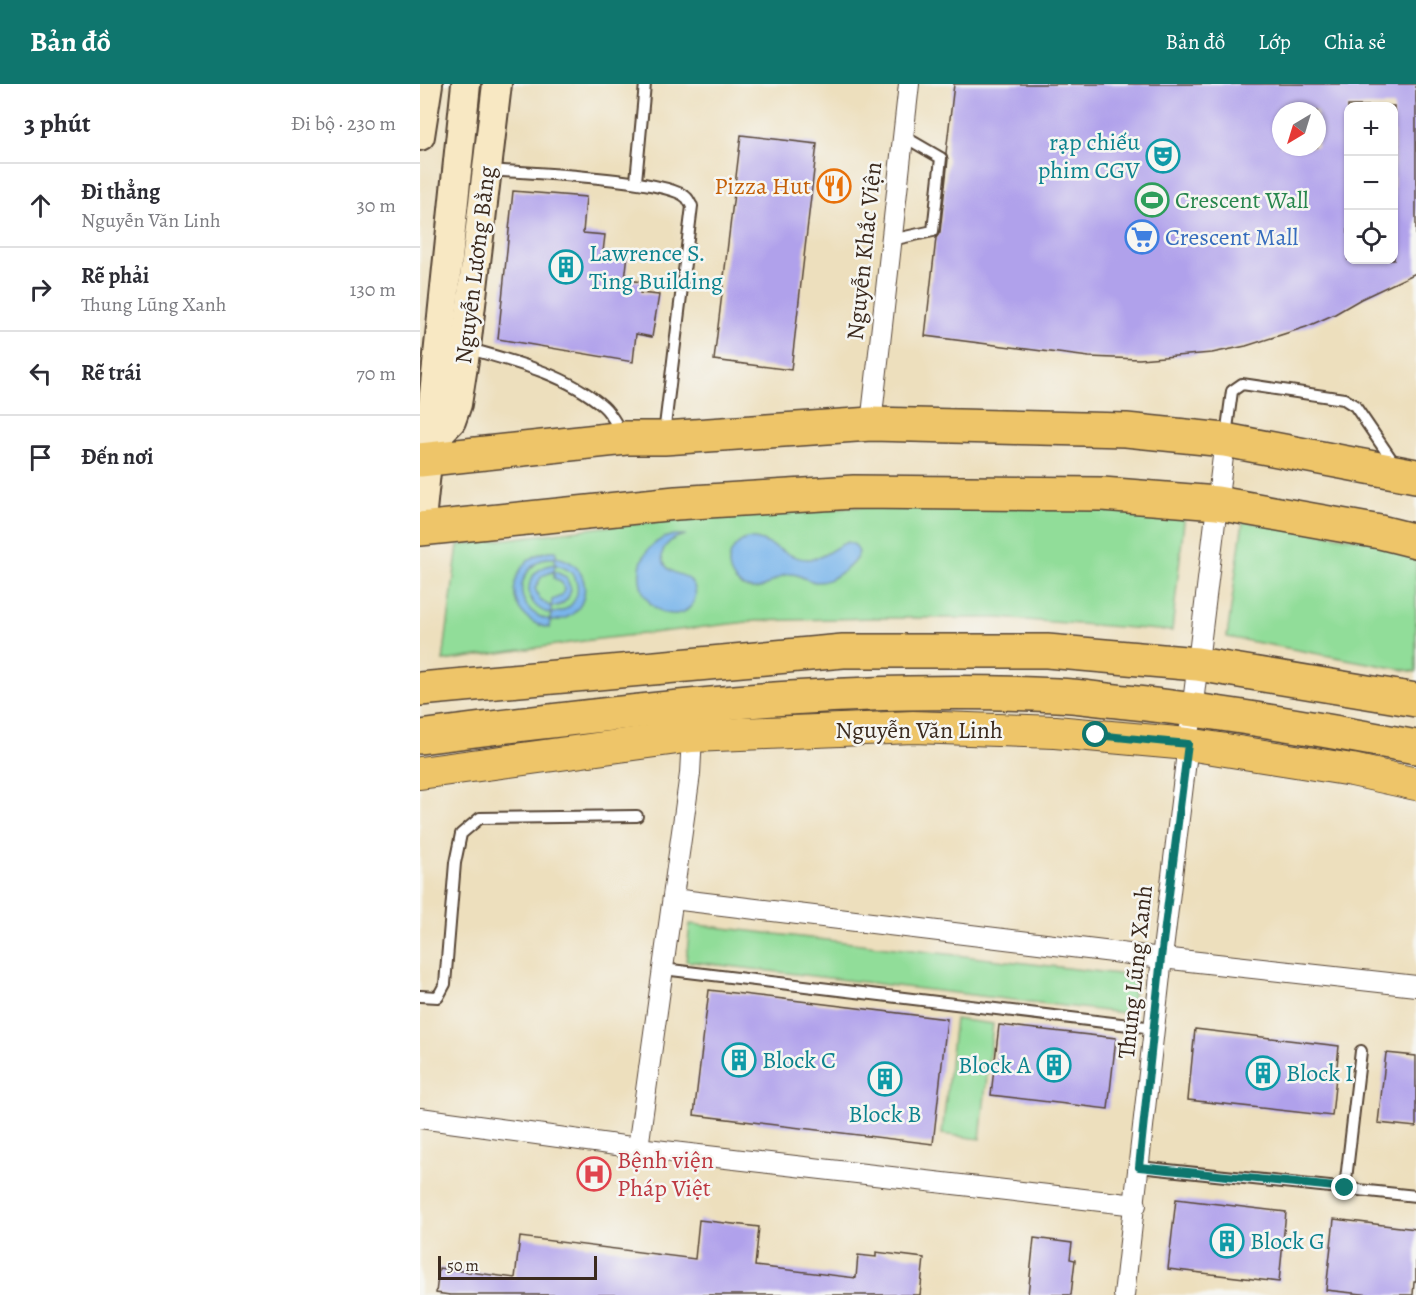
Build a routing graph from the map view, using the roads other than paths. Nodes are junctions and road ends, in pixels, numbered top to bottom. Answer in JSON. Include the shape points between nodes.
{"nodes":[{"id":1,"x":428,"y":84,"type":"edge"},
{"id":2,"x":466,"y":84,"type":"edge"},
{"id":3,"x":496,"y":84,"type":"edge"},
{"id":4,"x":645,"y":84,"type":"edge"},
{"id":5,"x":909,"y":84,"type":"edge"},
{"id":6,"x":420,"y":136,"type":"edge"},
{"id":7,"x":903,"y":136,"type":"junction"},
{"id":8,"x":488,"y":170,"type":"junction"},
{"id":9,"x":636,"y":182,"type":"junction"},
{"id":10,"x":891,"y":240,"type":"junction"},
{"id":11,"x":453,"y":346,"type":"junction"},
{"id":12,"x":871,"y":424,"type":"junction"},
{"id":13,"x":626,"y":438,"type":"junction"},
{"id":14,"x":664,"y":438,"type":"junction"},
{"id":15,"x":1225,"y":440,"type":"junction"},
{"id":16,"x":426,"y":450,"type":"edge"},
{"id":17,"x":1409,"y":475,"type":"edge"},
{"id":18,"x":1217,"y":503,"type":"junction"},
{"id":19,"x":420,"y":529,"type":"edge"},
{"id":20,"x":1416,"y":541,"type":"edge"},
{"id":21,"x":1197,"y":664,"type":"junction"},
{"id":22,"x":420,"y":689,"type":"edge"},
{"id":23,"x":1416,"y":700,"type":"edge"},
{"id":24,"x":1192,"y":709,"type":"junction"},
{"id":25,"x":692,"y":720,"type":"junction"},
{"id":26,"x":420,"y":737,"type":"edge"},
{"id":27,"x":1188,"y":744,"type":"junction"},
{"id":28,"x":1416,"y":747,"type":"edge"},
{"id":29,"x":420,"y":773,"type":"edge"},
{"id":30,"x":1416,"y":784,"type":"edge"},
{"id":31,"x":637,"y":816,"type":"dead end"},
{"id":32,"x":673,"y":898,"type":"junction"},
{"id":33,"x":1161,"y":958,"type":"junction"},
{"id":34,"x":663,"y":969,"type":"junction"},
{"id":35,"x":1416,"y":986,"type":"edge"},
{"id":36,"x":420,"y":996,"type":"edge"},
{"id":37,"x":1154,"y":1028,"type":"junction"},
{"id":38,"x":1361,"y":1051,"type":"dead end"},
{"id":39,"x":420,"y":1118,"type":"edge"},
{"id":40,"x":638,"y":1148,"type":"junction"},
{"id":41,"x":1139,"y":1167,"type":"junction"},
{"id":42,"x":1345,"y":1188,"type":"junction"},
{"id":43,"x":1416,"y":1196,"type":"edge"},
{"id":44,"x":1136,"y":1205,"type":"junction"},
{"id":45,"x":1124,"y":1295,"type":"edge"}],
"edges":[{"from":1,"to":6,"type":"main road"},
{"from":2,"to":11,"type":"main road","name":"Nguyễn Lương Bằng"},
{"from":3,"to":8,"type":"main road","name":"Nguyễn Lương Bằng"},
{"from":4,"to":9,"type":"lane"},
{"from":5,"to":7,"type":"street","name":"Nguyễn Khắc Viện"},
{"from":7,"to":10,"type":"street","name":"Nguyễn Khắc Viện"},
{"from":7,"to":10,"type":"lane","via":[[941,158],[933,231]]},
{"from":8,"to":9,"type":"lane"},
{"from":8,"to":11,"type":"main road","name":"Nguyễn Lương Bằng"},
{"from":9,"to":14,"type":"lane","via":[[679,193],[692,206]]},
{"from":10,"to":12,"type":"street","name":"Nguyễn Khắc Viện"},
{"from":11,"to":13,"type":"lane","via":[[506,360],[574,386],[605,407]]},
{"from":11,"to":16,"type":"main road","name":"Nguyễn Lương Bằng","via":[[455,412]]},
{"from":12,"to":14,"type":"highway"},
{"from":12,"to":15,"type":"highway","via":[[1126,430]]},
{"from":13,"to":14,"type":"highway"},
{"from":13,"to":16,"type":"highway"},
{"from":15,"to":17,"type":"highway"},
{"from":15,"to":17,"type":"lane","via":[[1232,392],[1242,384],[1344,399],[1355,406]]},
{"from":15,"to":18,"type":"street","name":"Thung Lũng Xanh"},
{"from":16,"to":19,"type":"main road"},
{"from":18,"to":19,"type":"highway","via":[[1102,494],[854,492],[676,503]]},
{"from":18,"to":20,"type":"highway"},
{"from":18,"to":21,"type":"street","name":"Thung Lũng Xanh"},
{"from":21,"to":22,"type":"highway","via":[[1047,651],[843,651]]},
{"from":21,"to":23,"type":"highway"},
{"from":21,"to":24,"type":"street","name":"Thung Lũng Xanh"},
{"from":24,"to":25,"type":"highway","name":"Nguyễn Văn Linh","via":[[1058,695],[848,694]]},
{"from":24,"to":27,"type":"street","name":"Thung Lũng Xanh"},
{"from":24,"to":28,"type":"highway","name":"Nguyễn Văn Linh"},
{"from":25,"to":26,"type":"highway","name":"Nguyễn Văn Linh"},
{"from":25,"to":27,"type":"main road","name":"Nguyễn Văn Linh","via":[[964,728]]},
{"from":25,"to":29,"type":"main road","name":"Nguyễn Văn Linh"},
{"from":25,"to":32,"type":"street","via":[[690,774]]},
{"from":27,"to":30,"type":"main road","name":"Nguyễn Văn Linh"},
{"from":27,"to":33,"type":"street","name":"Thung Lũng Xanh"},
{"from":31,"to":36,"type":"lane","via":[[480,818],[461,834],[445,984],[438,997]]},
{"from":32,"to":33,"type":"street"},
{"from":32,"to":34,"type":"street"},
{"from":33,"to":35,"type":"street"},
{"from":33,"to":37,"type":"street","name":"Thung Lũng Xanh"},
{"from":34,"to":37,"type":"lane"},
{"from":34,"to":40,"type":"street"},
{"from":37,"to":41,"type":"street","name":"Thung Lũng Xanh"},
{"from":38,"to":42,"type":"lane"},
{"from":39,"to":40,"type":"street"},
{"from":40,"to":44,"type":"street"},
{"from":41,"to":42,"type":"lane"},
{"from":41,"to":44,"type":"street","name":"Thung Lũng Xanh"},
{"from":42,"to":43,"type":"lane"},
{"from":44,"to":45,"type":"street","name":"Thung Lũng Xanh"}]}
